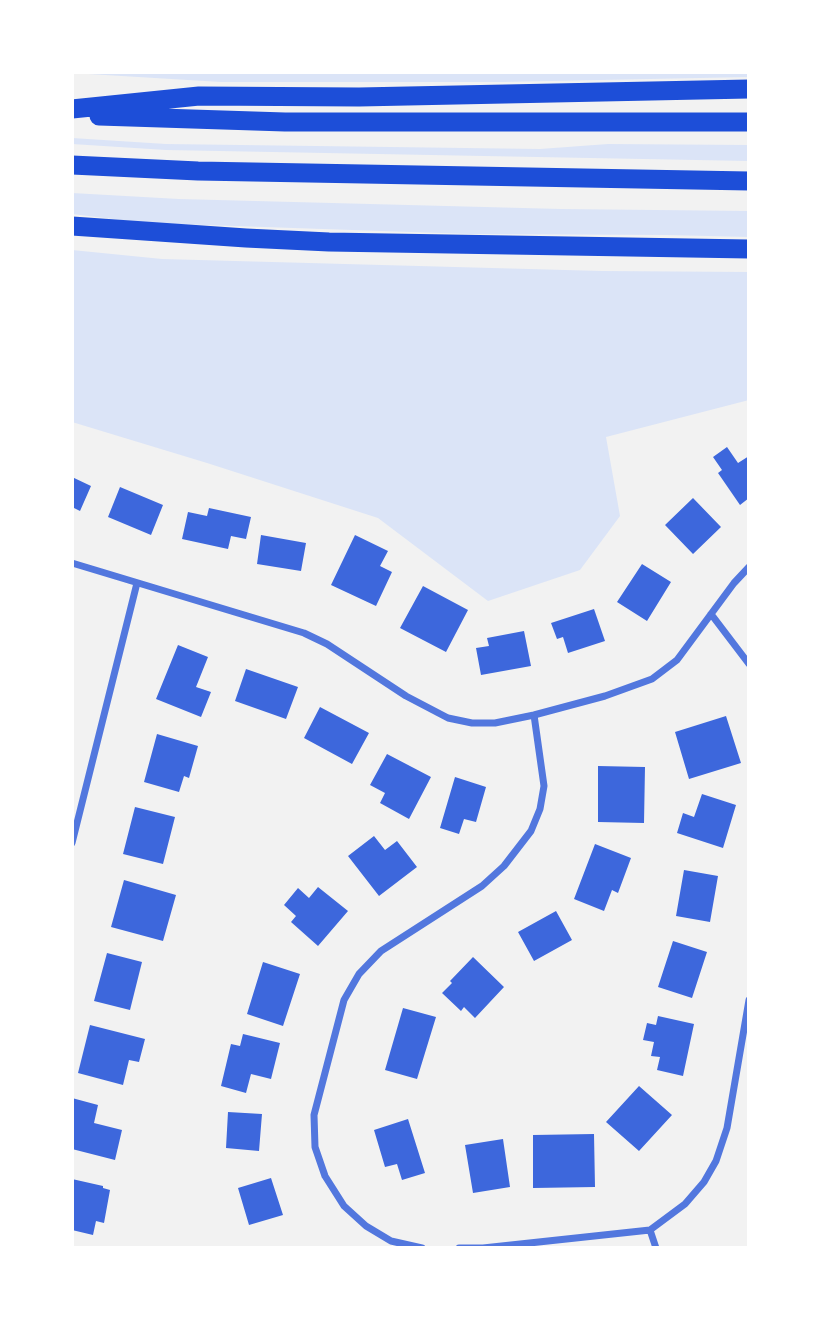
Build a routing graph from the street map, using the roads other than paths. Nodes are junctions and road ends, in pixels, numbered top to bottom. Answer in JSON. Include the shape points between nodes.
{"nodes":[{"id":1,"x":749,"y":89,"type":"edge"},
{"id":2,"x":72,"y":112,"type":"edge"},
{"id":3,"x":749,"y":122,"type":"edge"},
{"id":4,"x":72,"y":165,"type":"edge"},
{"id":5,"x":749,"y":181,"type":"edge"},
{"id":6,"x":72,"y":226,"type":"edge"},
{"id":7,"x":749,"y":249,"type":"edge"},
{"id":8,"x":72,"y":563,"type":"edge"},
{"id":9,"x":749,"y":568,"type":"edge"},
{"id":10,"x":137,"y":583,"type":"junction"},
{"id":11,"x":711,"y":614,"type":"junction"},
{"id":12,"x":749,"y":664,"type":"edge"},
{"id":13,"x":534,"y":715,"type":"junction"},
{"id":14,"x":72,"y":843,"type":"edge"},
{"id":15,"x":749,"y":1000,"type":"edge"},
{"id":16,"x":650,"y":1230,"type":"junction"},
{"id":17,"x":422,"y":1248,"type":"edge"},
{"id":18,"x":459,"y":1248,"type":"edge"},
{"id":19,"x":656,"y":1248,"type":"edge"}],
"edges":[{"from":1,"to":2,"type":"highway","via":[[199,96]]},
{"from":2,"to":3,"type":"highway","via":[[206,121]]},
{"from":4,"to":5,"type":"highway"},
{"from":6,"to":7,"type":"highway","via":[[329,242]]},
{"from":8,"to":10,"type":"street"},
{"from":9,"to":11,"type":"street"},
{"from":10,"to":13,"type":"street","via":[[304,634],[448,718],[495,723]]},
{"from":10,"to":14,"type":"street"},
{"from":11,"to":12,"type":"street"},
{"from":11,"to":13,"type":"street","via":[[677,660],[652,679]]},
{"from":13,"to":17,"type":"street","via":[[544,786],[531,831],[505,866],[482,886],[381,951],[359,974],[344,1000],[314,1115],[315,1147],[344,1206],[391,1241]]},
{"from":15,"to":16,"type":"street","via":[[727,1128],[716,1161],[685,1204]]},
{"from":16,"to":18,"type":"street"},
{"from":16,"to":19,"type":"street"}]}
